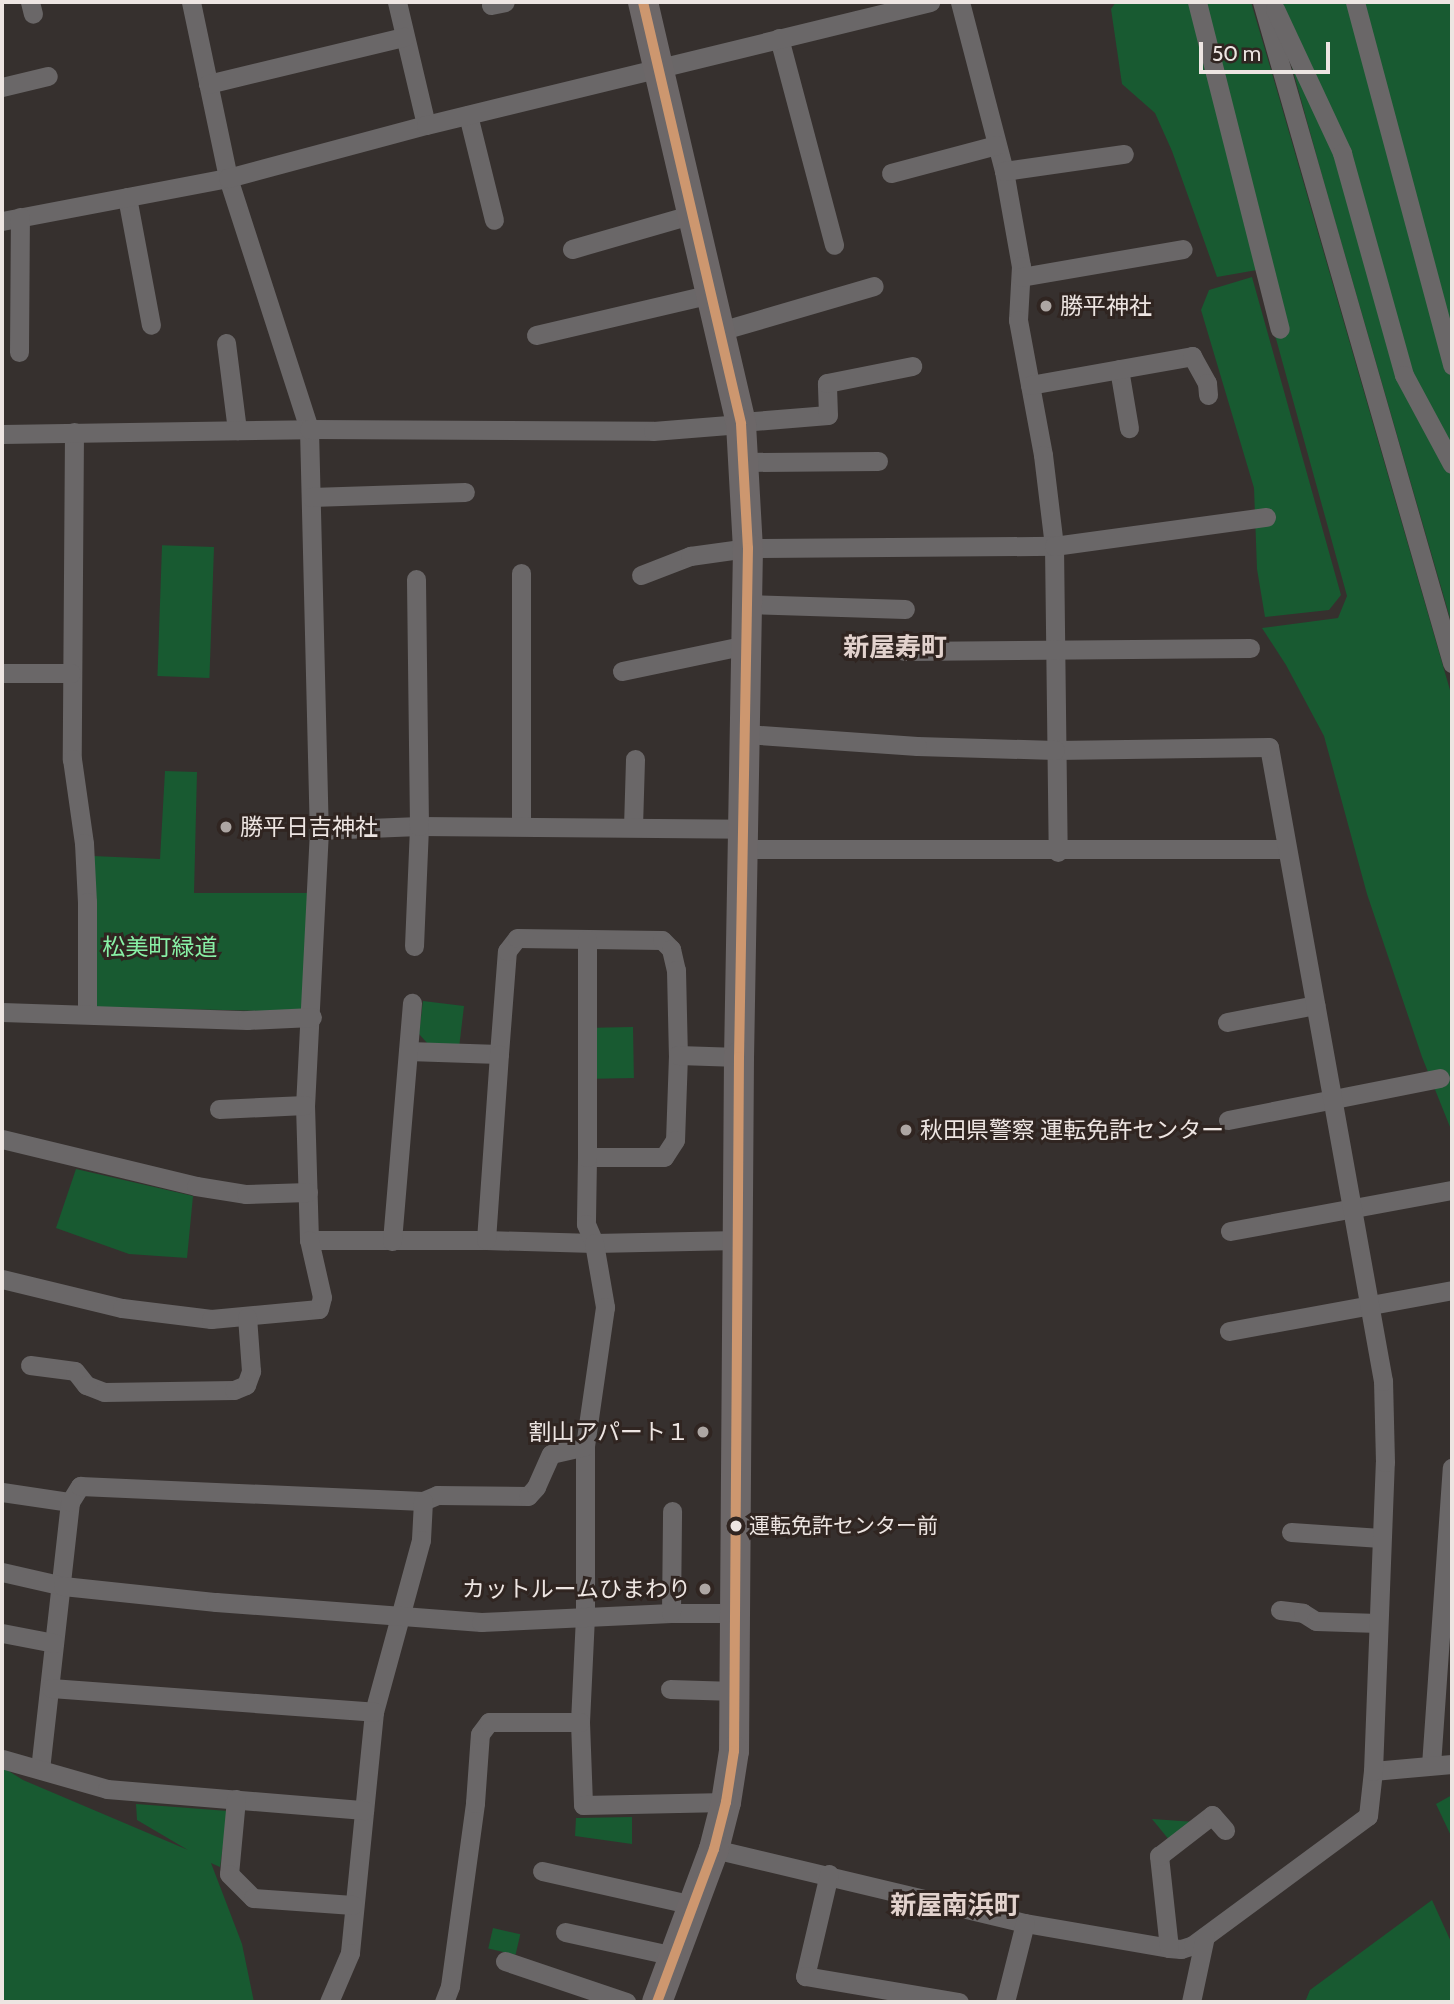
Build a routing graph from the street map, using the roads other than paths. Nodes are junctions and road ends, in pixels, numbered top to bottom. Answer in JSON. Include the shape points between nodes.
{"nodes":[{"id":1,"x":191,"y":2,"type":"edge"},
{"id":2,"x":397,"y":2,"type":"edge"},
{"id":3,"x":643,"y":2,"type":"edge"},
{"id":4,"x":930,"y":2,"type":"edge"},
{"id":5,"x":960,"y":2,"type":"edge"},
{"id":6,"x":1197,"y":2,"type":"edge"},
{"id":7,"x":1262,"y":2,"type":"edge"},
{"id":8,"x":1271,"y":2,"type":"edge"},
{"id":9,"x":1355,"y":2,"type":"edge"},
{"id":10,"x":404,"y":37,"type":"junction"},
{"id":11,"x":779,"y":38,"type":"junction"},
{"id":12,"x":659,"y":67,"type":"junction"},
{"id":13,"x":48,"y":76,"type":"dead end"},
{"id":14,"x":208,"y":84,"type":"junction"},
{"id":15,"x":2,"y":87,"type":"edge"},
{"id":16,"x":468,"y":115,"type":"junction"},
{"id":17,"x":426,"y":125,"type":"junction"},
{"id":18,"x":996,"y":145,"type":"junction"},
{"id":19,"x":1125,"y":154,"type":"dead end"},
{"id":20,"x":1004,"y":171,"type":"junction"},
{"id":21,"x":891,"y":173,"type":"dead end"},
{"id":22,"x":228,"y":178,"type":"junction"},
{"id":23,"x":127,"y":197,"type":"junction"},
{"id":24,"x":692,"y":214,"type":"junction"},
{"id":25,"x":11,"y":219,"type":"edge"},
{"id":26,"x":494,"y":220,"type":"dead end"},
{"id":27,"x":834,"y":245,"type":"dead end"},
{"id":28,"x":572,"y":249,"type":"dead end"},
{"id":29,"x":1183,"y":249,"type":"dead end"},
{"id":30,"x":1021,"y":277,"type":"junction"},
{"id":31,"x":874,"y":286,"type":"dead end"},
{"id":32,"x":711,"y":294,"type":"junction"},
{"id":33,"x":151,"y":325,"type":"dead end"},
{"id":34,"x":1280,"y":329,"type":"dead end"},
{"id":35,"x":720,"y":331,"type":"junction"},
{"id":36,"x":536,"y":334,"type":"dead end"},
{"id":37,"x":226,"y":343,"type":"dead end"},
{"id":38,"x":19,"y":352,"type":"dead end"},
{"id":39,"x":1452,"y":365,"type":"edge"},
{"id":40,"x":912,"y":366,"type":"dead end"},
{"id":41,"x":1119,"y":369,"type":"junction"},
{"id":42,"x":1030,"y":385,"type":"junction"},
{"id":43,"x":1208,"y":395,"type":"dead end"},
{"id":44,"x":741,"y":423,"type":"junction"},
{"id":45,"x":1129,"y":428,"type":"dead end"},
{"id":46,"x":309,"y":429,"type":"junction"},
{"id":47,"x":237,"y":430,"type":"junction"},
{"id":48,"x":74,"y":432,"type":"junction"},
{"id":49,"x":2,"y":434,"type":"edge"},
{"id":50,"x":1450,"y":451,"type":"edge"},
{"id":51,"x":878,"y":461,"type":"dead end"},
{"id":52,"x":744,"y":462,"type":"junction"},
{"id":53,"x":465,"y":492,"type":"dead end"},
{"id":54,"x":311,"y":497,"type":"junction"},
{"id":55,"x":1266,"y":517,"type":"dead end"},
{"id":56,"x":1054,"y":546,"type":"junction"},
{"id":57,"x":748,"y":548,"type":"junction"},
{"id":58,"x":520,"y":573,"type":"dead end"},
{"id":59,"x":640,"y":575,"type":"dead end"},
{"id":60,"x":416,"y":579,"type":"dead end"},
{"id":61,"x":747,"y":604,"type":"junction"},
{"id":62,"x":905,"y":609,"type":"dead end"},
{"id":63,"x":746,"y":645,"type":"junction"},
{"id":64,"x":1250,"y":648,"type":"dead end"},
{"id":65,"x":904,"y":650,"type":"dead end"},
{"id":66,"x":1055,"y":650,"type":"junction"},
{"id":67,"x":1452,"y":663,"type":"edge"},
{"id":68,"x":622,"y":671,"type":"dead end"},
{"id":69,"x":2,"y":673,"type":"edge"},
{"id":70,"x":71,"y":673,"type":"junction"},
{"id":71,"x":744,"y":734,"type":"junction"},
{"id":72,"x":1055,"y":750,"type":"junction"},
{"id":73,"x":635,"y":760,"type":"dead end"},
{"id":74,"x":521,"y":826,"type":"junction"},
{"id":75,"x":419,"y":827,"type":"junction"},
{"id":76,"x":633,"y":827,"type":"junction"},
{"id":77,"x":319,"y":830,"type":"junction"},
{"id":78,"x":744,"y":839,"type":"junction"},
{"id":79,"x":1286,"y":849,"type":"junction"},
{"id":80,"x":1058,"y":852,"type":"junction"},
{"id":81,"x":587,"y":939,"type":"junction"},
{"id":82,"x":414,"y":946,"type":"dead end"},
{"id":83,"x":412,"y":1003,"type":"dead end"},
{"id":84,"x":1315,"y":1005,"type":"junction"},
{"id":85,"x":2,"y":1012,"type":"edge"},
{"id":86,"x":87,"y":1013,"type":"junction"},
{"id":87,"x":312,"y":1017,"type":"junction"},
{"id":88,"x":1227,"y":1022,"type":"dead end"},
{"id":89,"x":408,"y":1051,"type":"junction"},
{"id":90,"x":499,"y":1054,"type":"junction"},
{"id":91,"x":678,"y":1055,"type":"junction"},
{"id":92,"x":739,"y":1057,"type":"junction"},
{"id":93,"x":1440,"y":1078,"type":"dead end"},
{"id":94,"x":1332,"y":1101,"type":"junction"},
{"id":95,"x":305,"y":1105,"type":"junction"},
{"id":96,"x":219,"y":1109,"type":"dead end"},
{"id":97,"x":1228,"y":1120,"type":"dead end"},
{"id":98,"x":2,"y":1139,"type":"edge"},
{"id":99,"x":587,"y":1157,"type":"junction"},
{"id":100,"x":1452,"y":1190,"type":"edge"},
{"id":101,"x":307,"y":1192,"type":"junction"},
{"id":102,"x":1352,"y":1209,"type":"junction"},
{"id":103,"x":1230,"y":1231,"type":"dead end"},
{"id":104,"x":309,"y":1240,"type":"junction"},
{"id":105,"x":486,"y":1240,"type":"junction"},
{"id":106,"x":738,"y":1240,"type":"junction"},
{"id":107,"x":391,"y":1241,"type":"junction"},
{"id":108,"x":594,"y":1243,"type":"junction"},
{"id":109,"x":2,"y":1279,"type":"edge"},
{"id":110,"x":1452,"y":1290,"type":"edge"},
{"id":111,"x":1370,"y":1307,"type":"junction"},
{"id":112,"x":247,"y":1317,"type":"junction"},
{"id":113,"x":1229,"y":1331,"type":"dead end"},
{"id":114,"x":30,"y":1365,"type":"dead end"},
{"id":115,"x":585,"y":1446,"type":"junction"},
{"id":116,"x":1452,"y":1468,"type":"edge"},
{"id":117,"x":2,"y":1492,"type":"edge"},
{"id":118,"x":70,"y":1502,"type":"junction"},
{"id":119,"x":423,"y":1502,"type":"junction"},
{"id":120,"x":672,"y":1511,"type":"dead end"},
{"id":121,"x":1290,"y":1532,"type":"dead end"},
{"id":122,"x":1381,"y":1538,"type":"junction"},
{"id":123,"x":2,"y":1572,"type":"edge"},
{"id":124,"x":62,"y":1586,"type":"junction"},
{"id":125,"x":1280,"y":1610,"type":"dead end"},
{"id":126,"x":671,"y":1613,"type":"junction"},
{"id":127,"x":736,"y":1614,"type":"junction"},
{"id":128,"x":584,"y":1616,"type":"junction"},
{"id":129,"x":399,"y":1618,"type":"junction"},
{"id":130,"x":1378,"y":1623,"type":"junction"},
{"id":131,"x":2,"y":1633,"type":"edge"},
{"id":132,"x":54,"y":1643,"type":"junction"},
{"id":133,"x":51,"y":1688,"type":"junction"},
{"id":134,"x":670,"y":1689,"type":"dead end"},
{"id":135,"x":735,"y":1691,"type":"junction"},
{"id":136,"x":374,"y":1712,"type":"junction"},
{"id":137,"x":580,"y":1722,"type":"junction"},
{"id":138,"x":2,"y":1759,"type":"edge"},
{"id":139,"x":1452,"y":1764,"type":"edge"},
{"id":140,"x":1431,"y":1765,"type":"junction"},
{"id":141,"x":40,"y":1769,"type":"junction"},
{"id":142,"x":1373,"y":1771,"type":"junction"},
{"id":143,"x":236,"y":1799,"type":"junction"},
{"id":144,"x":726,"y":1802,"type":"junction"},
{"id":145,"x":364,"y":1810,"type":"junction"},
{"id":146,"x":1225,"y":1830,"type":"dead end"},
{"id":147,"x":714,"y":1849,"type":"junction"},
{"id":148,"x":542,"y":1871,"type":"dead end"},
{"id":149,"x":829,"y":1874,"type":"junction"},
{"id":150,"x":353,"y":1905,"type":"junction"},
{"id":151,"x":693,"y":1905,"type":"junction"},
{"id":152,"x":1025,"y":1923,"type":"junction"},
{"id":153,"x":565,"y":1932,"type":"dead end"},
{"id":154,"x":1205,"y":1936,"type":"junction"},
{"id":155,"x":1169,"y":1948,"type":"junction"},
{"id":156,"x":674,"y":1956,"type":"junction"},
{"id":157,"x":505,"y":1961,"type":"dead end"},
{"id":158,"x":329,"y":2002,"type":"edge"},
{"id":159,"x":444,"y":2002,"type":"edge"},
{"id":160,"x":626,"y":2002,"type":"edge"},
{"id":161,"x":657,"y":2002,"type":"edge"},
{"id":162,"x":959,"y":2002,"type":"edge"},
{"id":163,"x":1005,"y":2002,"type":"edge"},
{"id":164,"x":1191,"y":2002,"type":"edge"}],
"edges":[{"from":1,"to":14,"type":"street"},
{"from":2,"to":10,"type":"street"},
{"from":3,"to":12,"type":"main road"},
{"from":4,"to":11,"type":"street"},
{"from":5,"to":18,"type":"street"},
{"from":6,"to":34,"type":"street"},
{"from":7,"to":67,"type":"street"},
{"from":8,"to":50,"type":"street","via":[[1342,153],[1404,375]]},
{"from":9,"to":39,"type":"street"},
{"from":10,"to":14,"type":"street"},
{"from":10,"to":17,"type":"street"},
{"from":11,"to":12,"type":"street"},
{"from":11,"to":27,"type":"street"},
{"from":12,"to":16,"type":"street"},
{"from":12,"to":24,"type":"main road"},
{"from":13,"to":15,"type":"street"},
{"from":14,"to":22,"type":"street"},
{"from":16,"to":17,"type":"street"},
{"from":16,"to":26,"type":"street"},
{"from":17,"to":22,"type":"street"},
{"from":18,"to":20,"type":"street"},
{"from":18,"to":21,"type":"street"},
{"from":19,"to":20,"type":"street"},
{"from":20,"to":30,"type":"street"},
{"from":22,"to":23,"type":"street"},
{"from":22,"to":46,"type":"street"},
{"from":23,"to":25,"type":"street"},
{"from":23,"to":33,"type":"street"},
{"from":24,"to":28,"type":"street"},
{"from":24,"to":32,"type":"main road"},
{"from":25,"to":38,"type":"street"},
{"from":29,"to":30,"type":"street"},
{"from":30,"to":42,"type":"street","via":[[1018,320]]},
{"from":31,"to":35,"type":"street"},
{"from":32,"to":35,"type":"main road"},
{"from":32,"to":36,"type":"street"},
{"from":35,"to":44,"type":"main road"},
{"from":37,"to":47,"type":"street"},
{"from":40,"to":44,"type":"street","via":[[827,383],[828,415]]},
{"from":41,"to":42,"type":"street"},
{"from":41,"to":43,"type":"street","via":[[1192,356],[1207,383]]},
{"from":41,"to":45,"type":"street"},
{"from":42,"to":56,"type":"street"},
{"from":44,"to":46,"type":"street","via":[[653,431]]},
{"from":44,"to":52,"type":"main road"},
{"from":46,"to":47,"type":"street"},
{"from":46,"to":54,"type":"street"},
{"from":47,"to":48,"type":"street"},
{"from":48,"to":49,"type":"street"},
{"from":48,"to":70,"type":"street"},
{"from":51,"to":52,"type":"street"},
{"from":52,"to":57,"type":"main road"},
{"from":53,"to":54,"type":"street"},
{"from":54,"to":77,"type":"street"},
{"from":55,"to":56,"type":"street"},
{"from":56,"to":57,"type":"street"},
{"from":56,"to":66,"type":"street"},
{"from":57,"to":59,"type":"street","via":[[690,556]]},
{"from":57,"to":61,"type":"main road"},
{"from":58,"to":74,"type":"street"},
{"from":60,"to":75,"type":"street"},
{"from":61,"to":62,"type":"street"},
{"from":61,"to":63,"type":"main road"},
{"from":63,"to":68,"type":"street"},
{"from":63,"to":71,"type":"main road"},
{"from":64,"to":66,"type":"street"},
{"from":65,"to":66,"type":"street"},
{"from":66,"to":72,"type":"street"},
{"from":69,"to":70,"type":"street"},
{"from":70,"to":86,"type":"street","via":[[72,759],[87,890]]},
{"from":71,"to":72,"type":"street"},
{"from":71,"to":78,"type":"main road"},
{"from":72,"to":79,"type":"street","via":[[1269,747]]},
{"from":72,"to":80,"type":"street"},
{"from":73,"to":76,"type":"street"},
{"from":74,"to":75,"type":"street"},
{"from":74,"to":76,"type":"street"},
{"from":75,"to":77,"type":"street"},
{"from":75,"to":82,"type":"street"},
{"from":76,"to":78,"type":"street"},
{"from":77,"to":87,"type":"street"},
{"from":78,"to":80,"type":"street"},
{"from":78,"to":92,"type":"main road"},
{"from":79,"to":80,"type":"street"},
{"from":79,"to":84,"type":"street"},
{"from":81,"to":90,"type":"street","via":[[517,938],[507,951]]},
{"from":81,"to":91,"type":"street","via":[[662,940],[671,949],[676,970]]},
{"from":81,"to":99,"type":"street"},
{"from":83,"to":89,"type":"street"},
{"from":84,"to":88,"type":"street"},
{"from":84,"to":94,"type":"street"},
{"from":85,"to":86,"type":"street"},
{"from":86,"to":87,"type":"street","via":[[247,1020]]},
{"from":87,"to":95,"type":"street"},
{"from":89,"to":90,"type":"street"},
{"from":89,"to":107,"type":"street"},
{"from":90,"to":105,"type":"street"},
{"from":91,"to":92,"type":"street"},
{"from":91,"to":99,"type":"street","via":[[675,1140],[664,1157]]},
{"from":92,"to":106,"type":"main road"},
{"from":93,"to":94,"type":"street"},
{"from":94,"to":97,"type":"street"},
{"from":94,"to":102,"type":"street"},
{"from":95,"to":96,"type":"street"},
{"from":95,"to":101,"type":"street"},
{"from":98,"to":101,"type":"street","via":[[196,1186],[246,1194]]},
{"from":99,"to":108,"type":"street","via":[[586,1224]]},
{"from":100,"to":102,"type":"street"},
{"from":101,"to":104,"type":"street"},
{"from":102,"to":103,"type":"street"},
{"from":102,"to":111,"type":"street"},
{"from":104,"to":107,"type":"street"},
{"from":104,"to":112,"type":"street","via":[[323,1305]]},
{"from":105,"to":107,"type":"street"},
{"from":105,"to":108,"type":"street"},
{"from":106,"to":108,"type":"street"},
{"from":106,"to":127,"type":"main road"},
{"from":108,"to":115,"type":"street","via":[[605,1307]]},
{"from":109,"to":112,"type":"street","via":[[122,1308],[211,1319]]},
{"from":110,"to":111,"type":"street"},
{"from":111,"to":113,"type":"street"},
{"from":111,"to":122,"type":"street","via":[[1383,1381]]},
{"from":112,"to":114,"type":"street","via":[[251,1371],[246,1385],[234,1390],[104,1392],[86,1385],[75,1371]]},
{"from":115,"to":119,"type":"street","via":[[551,1454],[528,1496],[437,1495]]},
{"from":115,"to":128,"type":"street"},
{"from":116,"to":140,"type":"street"},
{"from":117,"to":118,"type":"street"},
{"from":118,"to":119,"type":"street","via":[[80,1486]]},
{"from":118,"to":124,"type":"street"},
{"from":119,"to":129,"type":"street","via":[[421,1540]]},
{"from":120,"to":126,"type":"street"},
{"from":121,"to":122,"type":"street"},
{"from":122,"to":130,"type":"street"},
{"from":123,"to":124,"type":"street"},
{"from":124,"to":129,"type":"street"},
{"from":124,"to":132,"type":"street"},
{"from":125,"to":130,"type":"street","via":[[1303,1613],[1316,1621]]},
{"from":126,"to":127,"type":"street"},
{"from":126,"to":128,"type":"street"},
{"from":127,"to":135,"type":"main road"},
{"from":128,"to":129,"type":"street","via":[[481,1622]]},
{"from":128,"to":137,"type":"street"},
{"from":129,"to":136,"type":"street"},
{"from":130,"to":142,"type":"street"},
{"from":131,"to":132,"type":"street"},
{"from":132,"to":133,"type":"street"},
{"from":133,"to":136,"type":"street"},
{"from":133,"to":141,"type":"street"},
{"from":134,"to":135,"type":"street"},
{"from":135,"to":144,"type":"main road","via":[[734,1751]]},
{"from":136,"to":145,"type":"street"},
{"from":137,"to":144,"type":"street","via":[[583,1805]]},
{"from":137,"to":159,"type":"street","via":[[489,1722],[480,1734],[475,1803]]},
{"from":138,"to":141,"type":"street"},
{"from":139,"to":140,"type":"street"},
{"from":140,"to":142,"type":"street"},
{"from":141,"to":143,"type":"street","via":[[107,1789]]},
{"from":142,"to":154,"type":"street","via":[[1368,1816]]},
{"from":143,"to":145,"type":"street"},
{"from":143,"to":150,"type":"street","via":[[229,1874],[253,1898]]},
{"from":144,"to":147,"type":"main road"},
{"from":145,"to":150,"type":"street"},
{"from":146,"to":155,"type":"street","via":[[1212,1815],[1159,1856]]},
{"from":147,"to":149,"type":"street"},
{"from":147,"to":151,"type":"main road"},
{"from":148,"to":151,"type":"street"},
{"from":149,"to":152,"type":"street"},
{"from":149,"to":162,"type":"street","via":[[805,1976]]},
{"from":150,"to":158,"type":"street","via":[[350,1953]]},
{"from":151,"to":156,"type":"main road"},
{"from":152,"to":155,"type":"street"},
{"from":152,"to":163,"type":"street"},
{"from":153,"to":156,"type":"street"},
{"from":154,"to":155,"type":"street","via":[[1181,1949]]},
{"from":154,"to":164,"type":"street"},
{"from":156,"to":161,"type":"main road"},
{"from":157,"to":160,"type":"street"}]}
